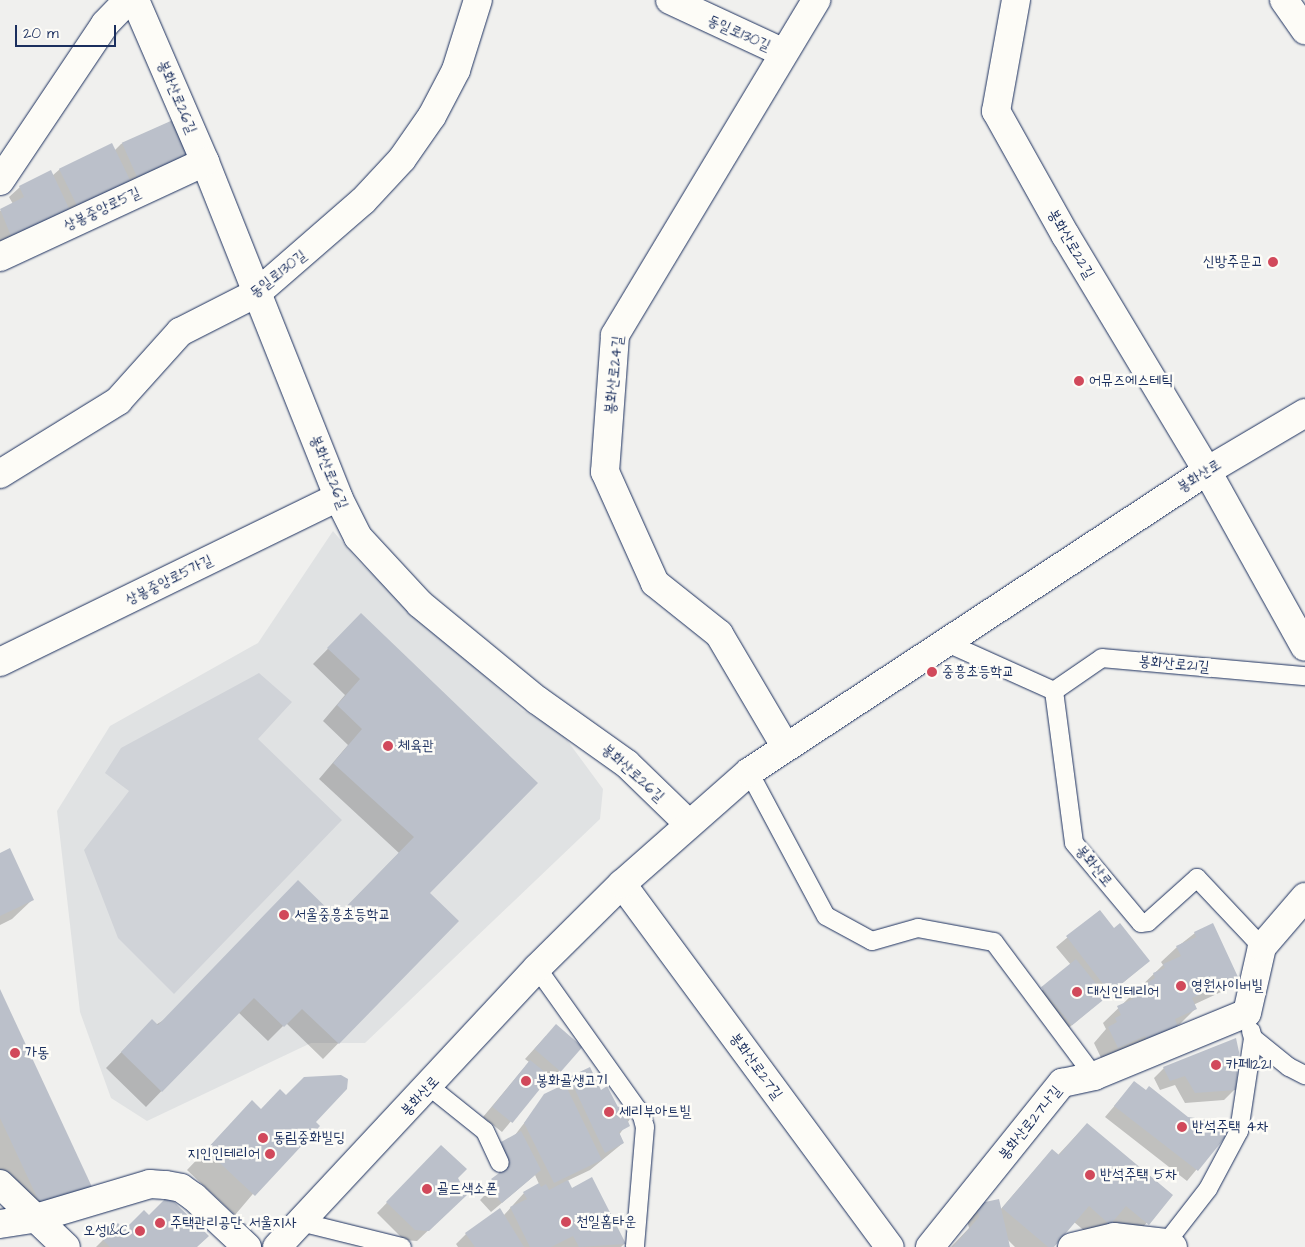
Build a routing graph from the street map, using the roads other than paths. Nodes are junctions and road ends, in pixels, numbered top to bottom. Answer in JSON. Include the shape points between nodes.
{"nodes":[{"id":1,"x":128,"y":0,"type":"edge"},
{"id":2,"x":135,"y":0,"type":"edge"},
{"id":3,"x":478,"y":0,"type":"edge"},
{"id":4,"x":670,"y":0,"type":"edge"},
{"id":5,"x":816,"y":0,"type":"edge"},
{"id":6,"x":1016,"y":0,"type":"edge"},
{"id":7,"x":1284,"y":0,"type":"edge"},
{"id":8,"x":1305,"y":30,"type":"edge"},
{"id":9,"x":782,"y":52,"type":"junction"},
{"id":10,"x":205,"y":162,"type":"junction"},
{"id":11,"x":0,"y":181,"type":"edge"},
{"id":12,"x":0,"y":257,"type":"edge"},
{"id":13,"x":257,"y":293,"type":"junction"},
{"id":14,"x":1305,"y":413,"type":"edge"},
{"id":15,"x":1207,"y":471,"type":"junction"},
{"id":16,"x":0,"y":474,"type":"edge"},
{"id":17,"x":338,"y":498,"type":"junction"},
{"id":18,"x":945,"y":642,"type":"junction"},
{"id":19,"x":1305,"y":647,"type":"edge"},
{"id":20,"x":0,"y":662,"type":"edge"},
{"id":21,"x":1305,"y":676,"type":"edge"},
{"id":22,"x":1054,"y":691,"type":"junction"},
{"id":23,"x":785,"y":746,"type":"junction"},
{"id":24,"x":749,"y":772,"type":"junction"},
{"id":25,"x":689,"y":824,"type":"junction"},
{"id":26,"x":622,"y":884,"type":"junction"},
{"id":27,"x":1305,"y":897,"type":"edge"},
{"id":28,"x":1262,"y":946,"type":"junction"},
{"id":29,"x":538,"y":968,"type":"junction"},
{"id":30,"x":1250,"y":1026,"type":"junction"},
{"id":31,"x":1305,"y":1075,"type":"edge"},
{"id":32,"x":1094,"y":1076,"type":"junction"},
{"id":33,"x":430,"y":1087,"type":"junction"},
{"id":34,"x":500,"y":1163,"type":"dead end"},
{"id":35,"x":0,"y":1184,"type":"edge"},
{"id":36,"x":36,"y":1218,"type":"junction"},
{"id":37,"x":300,"y":1222,"type":"junction"},
{"id":38,"x":0,"y":1224,"type":"edge"},
{"id":39,"x":1169,"y":1245,"type":"edge"},
{"id":40,"x":66,"y":1247,"type":"edge"},
{"id":41,"x":247,"y":1247,"type":"edge"},
{"id":42,"x":277,"y":1247,"type":"edge"},
{"id":43,"x":402,"y":1247,"type":"edge"},
{"id":44,"x":635,"y":1247,"type":"edge"},
{"id":45,"x":890,"y":1247,"type":"edge"},
{"id":46,"x":930,"y":1247,"type":"edge"},
{"id":47,"x":1072,"y":1247,"type":"edge"}],
"edges":[{"from":1,"to":11,"type":"street","via":[[105,24]]},
{"from":2,"to":10,"type":"street","name":"봉화산로26길"},
{"from":3,"to":13,"type":"street","name":"동일로130길","via":[[456,70],[432,116],[402,159],[332,231]]},
{"from":4,"to":9,"type":"street","name":"동일로130길"},
{"from":5,"to":9,"type":"street","name":"봉화산로24길"},
{"from":6,"to":15,"type":"street","name":"봉화산로22길","via":[[996,111],[1066,236]]},
{"from":7,"to":8,"type":"street"},
{"from":9,"to":23,"type":"street","name":"봉화산로24길","via":[[615,335],[605,472],[655,582],[719,634]]},
{"from":10,"to":12,"type":"street","name":"상봉중앙로5길"},
{"from":10,"to":13,"type":"street","name":"봉화산로26길"},
{"from":13,"to":16,"type":"street","name":"동일로130길","via":[[180,332],[118,401]]},
{"from":13,"to":17,"type":"street","name":"봉화산로26길"},
{"from":14,"to":15,"type":"street","name":"봉화산로"},
{"from":15,"to":18,"type":"street","name":"봉화산로"},
{"from":15,"to":19,"type":"street"},
{"from":17,"to":20,"type":"street","name":"상봉중앙로5가길"},
{"from":17,"to":25,"type":"street","name":"봉화산로26길","via":[[358,537],[420,604],[537,700],[627,764]]},
{"from":18,"to":22,"type":"lane"},
{"from":18,"to":23,"type":"street","name":"봉화산로"},
{"from":21,"to":22,"type":"lane","name":"봉화산로21길","via":[[1102,658]]},
{"from":22,"to":28,"type":"lane","name":"봉화산로","via":[[1074,843],[1141,923],[1148,922],[1198,878]]},
{"from":23,"to":24,"type":"street","name":"봉화산로"},
{"from":24,"to":25,"type":"street","name":"봉화산로"},
{"from":24,"to":32,"type":"lane","via":[[826,916],[872,941],[918,928],[994,942]]},
{"from":25,"to":26,"type":"street","name":"봉화산로"},
{"from":26,"to":29,"type":"street","name":"봉화산로"},
{"from":26,"to":45,"type":"street","name":"봉화산로27길"},
{"from":27,"to":28,"type":"street"},
{"from":28,"to":30,"type":"street"},
{"from":29,"to":33,"type":"street","name":"봉화산로"},
{"from":29,"to":44,"type":"lane","via":[[642,1116],[645,1127]]},
{"from":30,"to":31,"type":"lane","via":[[1289,1068]]},
{"from":30,"to":32,"type":"street","name":"봉화산로27나길"},
{"from":30,"to":39,"type":"lane","via":[[1239,1131],[1208,1189]]},
{"from":32,"to":46,"type":"street","name":"봉화산로27나길","via":[[1062,1083]]},
{"from":33,"to":34,"type":"lane","via":[[486,1131]]},
{"from":33,"to":37,"type":"street","name":"봉화산로"},
{"from":35,"to":36,"type":"street"},
{"from":36,"to":38,"type":"street"},
{"from":36,"to":40,"type":"street"},
{"from":36,"to":41,"type":"street","via":[[125,1190],[150,1184],[166,1185],[181,1188],[194,1197]]},
{"from":37,"to":42,"type":"street","name":"봉화산로"},
{"from":37,"to":43,"type":"lane"},
{"from":39,"to":47,"type":"street","via":[[1114,1237]]}]}
